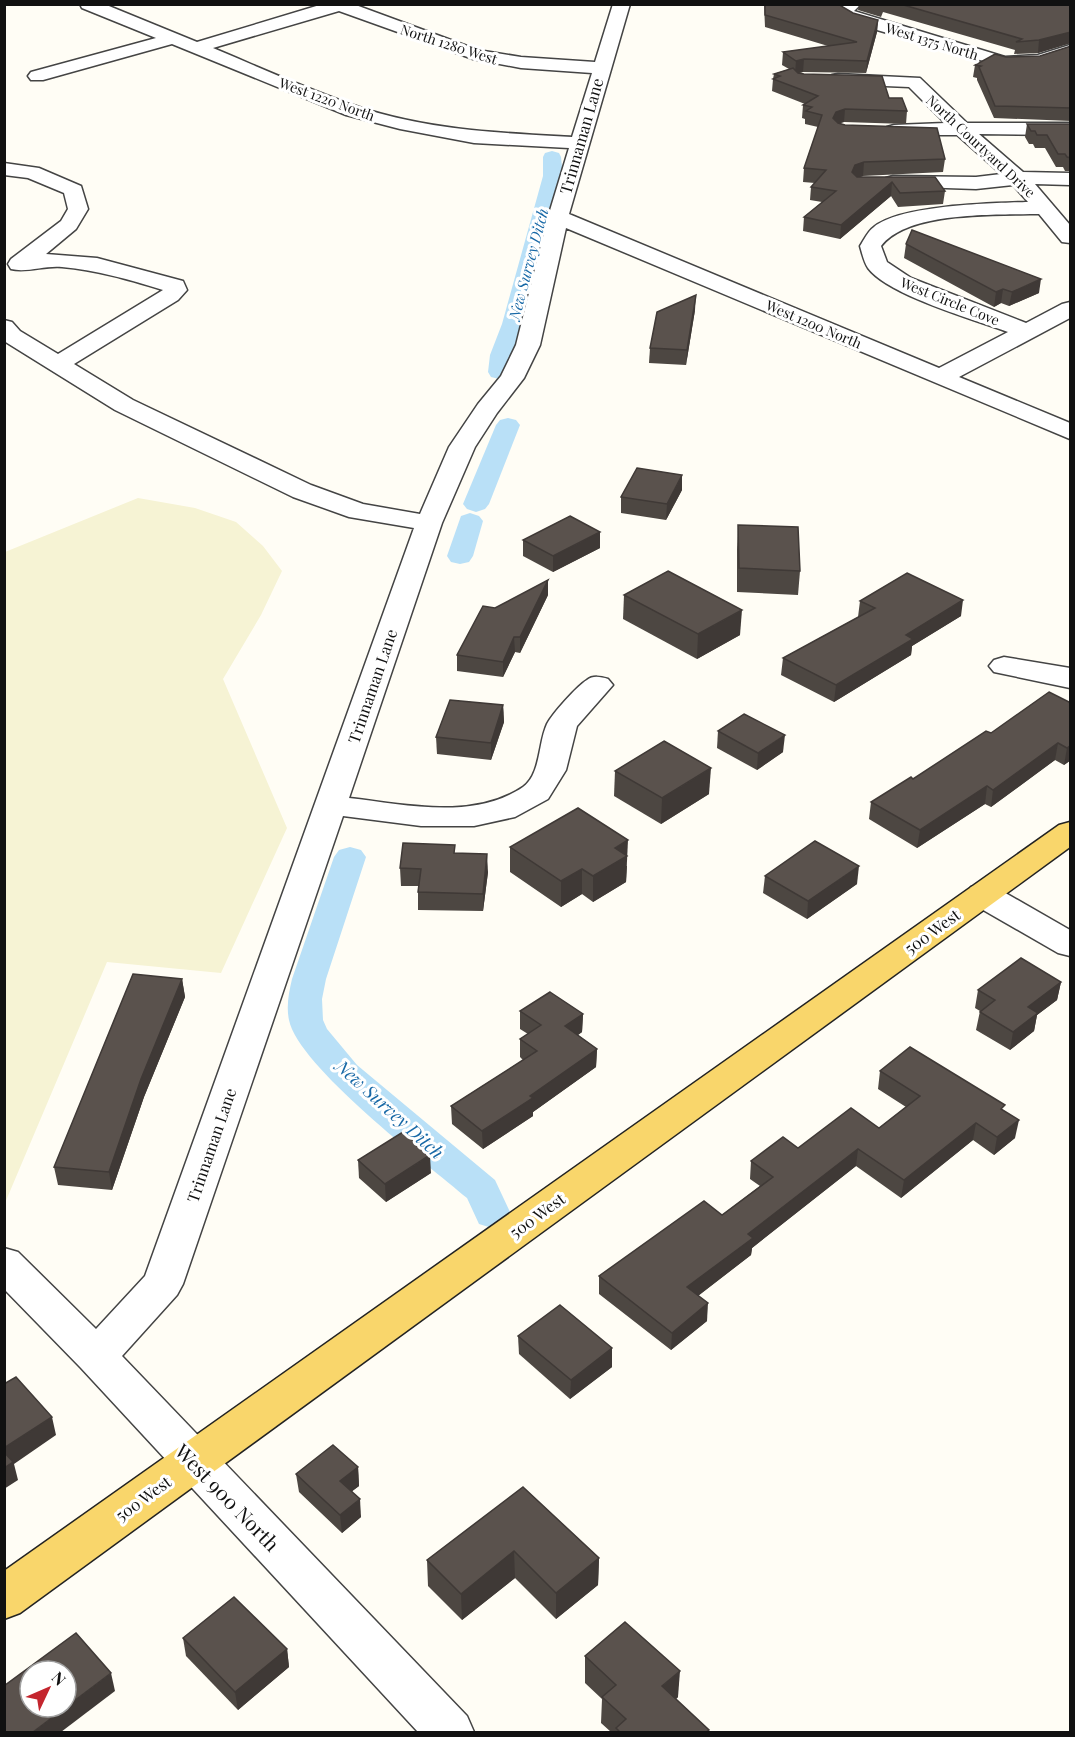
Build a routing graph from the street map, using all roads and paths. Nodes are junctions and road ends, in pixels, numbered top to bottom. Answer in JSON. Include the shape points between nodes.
{"nodes":[{"id":1,"x":88,"y":4,"type":"edge"},
{"id":2,"x":622,"y":4,"type":"edge"},
{"id":3,"x":340,"y":5,"type":"edge"},
{"id":4,"x":850,"y":6,"type":"edge"},
{"id":5,"x":172,"y":39,"type":"junction"},
{"id":6,"x":195,"y":48,"type":"junction"},
{"id":7,"x":1071,"y":50,"type":"edge"},
{"id":8,"x":973,"y":53,"type":"junction"},
{"id":9,"x":947,"y":63,"type":"dead end"},
{"id":10,"x":601,"y":68,"type":"junction"},
{"id":11,"x":37,"y":76,"type":"dead end"},
{"id":12,"x":823,"y":78,"type":"edge"},
{"id":13,"x":963,"y":129,"type":"junction"},
{"id":14,"x":1071,"y":129,"type":"edge"},
{"id":15,"x":878,"y":131,"type":"edge"},
{"id":16,"x":578,"y":143,"type":"junction"},
{"id":17,"x":4,"y":169,"type":"edge"},
{"id":18,"x":1018,"y":178,"type":"junction"},
{"id":19,"x":1071,"y":179,"type":"edge"},
{"id":20,"x":873,"y":183,"type":"edge"},
{"id":21,"x":1046,"y":208,"type":"junction"},
{"id":22,"x":558,"y":217,"type":"junction"},
{"id":23,"x":1071,"y":237,"type":"edge"},
{"id":24,"x":12,"y":269,"type":"edge"},
{"id":25,"x":1071,"y":309,"type":"edge"},
{"id":26,"x":4,"y":327,"type":"edge"},
{"id":27,"x":1027,"y":331,"type":"junction"},
{"id":28,"x":58,"y":364,"type":"junction"},
{"id":29,"x":940,"y":377,"type":"junction"},
{"id":30,"x":1071,"y":432,"type":"edge"},
{"id":31,"x":429,"y":523,"type":"junction"},
{"id":32,"x":1004,"y":666,"type":"dead end"},
{"id":33,"x":1071,"y":679,"type":"edge"},
{"id":34,"x":598,"y":685,"type":"dead end"},
{"id":35,"x":330,"y":805,"type":"junction"},
{"id":36,"x":1071,"y":832,"type":"edge"},
{"id":37,"x":982,"y":895,"type":"junction"},
{"id":38,"x":1071,"y":945,"type":"edge"},
{"id":39,"x":4,"y":1263,"type":"edge"},
{"id":40,"x":96,"y":1356,"type":"junction"},
{"id":41,"x":194,"y":1462,"type":"junction"},
{"id":42,"x":4,"y":1598,"type":"edge"},
{"id":43,"x":450,"y":1732,"type":"edge"}],
"edges":[{"from":1,"to":5,"type":"street","name":"West 1220 North"},
{"from":2,"to":10,"type":"street","name":"Trinnaman Lane"},
{"from":3,"to":6,"type":"street"},
{"from":3,"to":10,"type":"street","name":"North 1280 West","via":[[495,60]]},
{"from":4,"to":8,"type":"street","name":"West 1375 North","via":[[845,10],[847,14],[859,19]]},
{"from":5,"to":6,"type":"street","name":"West 1220 North"},
{"from":5,"to":11,"type":"street"},
{"from":6,"to":16,"type":"street","name":"West 1220 North","via":[[331,103],[400,123],[474,136]]},
{"from":7,"to":8,"type":"street","name":"West 1375 North","via":[[1026,64]]},
{"from":8,"to":9,"type":"street"},
{"from":10,"to":16,"type":"street","name":"Trinnaman Lane"},
{"from":12,"to":13,"type":"street","name":"North Courtyard Drive","via":[[922,77],[935,105]]},
{"from":13,"to":14,"type":"street"},
{"from":13,"to":15,"type":"street"},
{"from":13,"to":18,"type":"street","name":"North Courtyard Drive"},
{"from":16,"to":22,"type":"street","name":"Trinnaman Lane"},
{"from":17,"to":24,"type":"street","via":[[32,172],[74,190],[78,208],[69,225]]},
{"from":18,"to":19,"type":"street"},
{"from":18,"to":20,"type":"street","via":[[976,183]]},
{"from":18,"to":21,"type":"street","name":"North Courtyard Drive"},
{"from":21,"to":23,"type":"street","name":"North Courtyard Drive"},
{"from":21,"to":27,"type":"street","name":"West Circle Cove","via":[[931,214],[904,220],[874,237],[871,250],[876,264],[897,280]]},
{"from":22,"to":29,"type":"street","name":"West 1200 North"},
{"from":22,"to":31,"type":"street","name":"Trinnaman Lane","via":[[528,345],[512,378],[462,447]]},
{"from":24,"to":28,"type":"street","via":[[37,259],[68,259],[175,286],[170,295]]},
{"from":25,"to":27,"type":"street"},
{"from":26,"to":28,"type":"street"},
{"from":27,"to":29,"type":"street"},
{"from":28,"to":31,"type":"street","via":[[124,405],[302,491],[358,511]]},
{"from":29,"to":30,"type":"street","name":"West 1200 North"},
{"from":31,"to":35,"type":"street","name":"Trinnaman Lane"},
{"from":32,"to":33,"type":"street"},
{"from":34,"to":35,"type":"street","via":[[562,724],[550,770],[537,792],[504,810],[474,816],[421,816]]},
{"from":35,"to":40,"type":"street","name":"Trinnaman Lane","via":[[163,1284]]},
{"from":36,"to":37,"type":"main road","name":"500 West"},
{"from":37,"to":38,"type":"street"},
{"from":37,"to":41,"type":"main road","name":"500 West"},
{"from":39,"to":40,"type":"street","name":"West 900 North"},
{"from":40,"to":41,"type":"street","name":"West 900 North"},
{"from":41,"to":42,"type":"main road","name":"500 West"},
{"from":41,"to":43,"type":"street","name":"West 900 North"}]}
